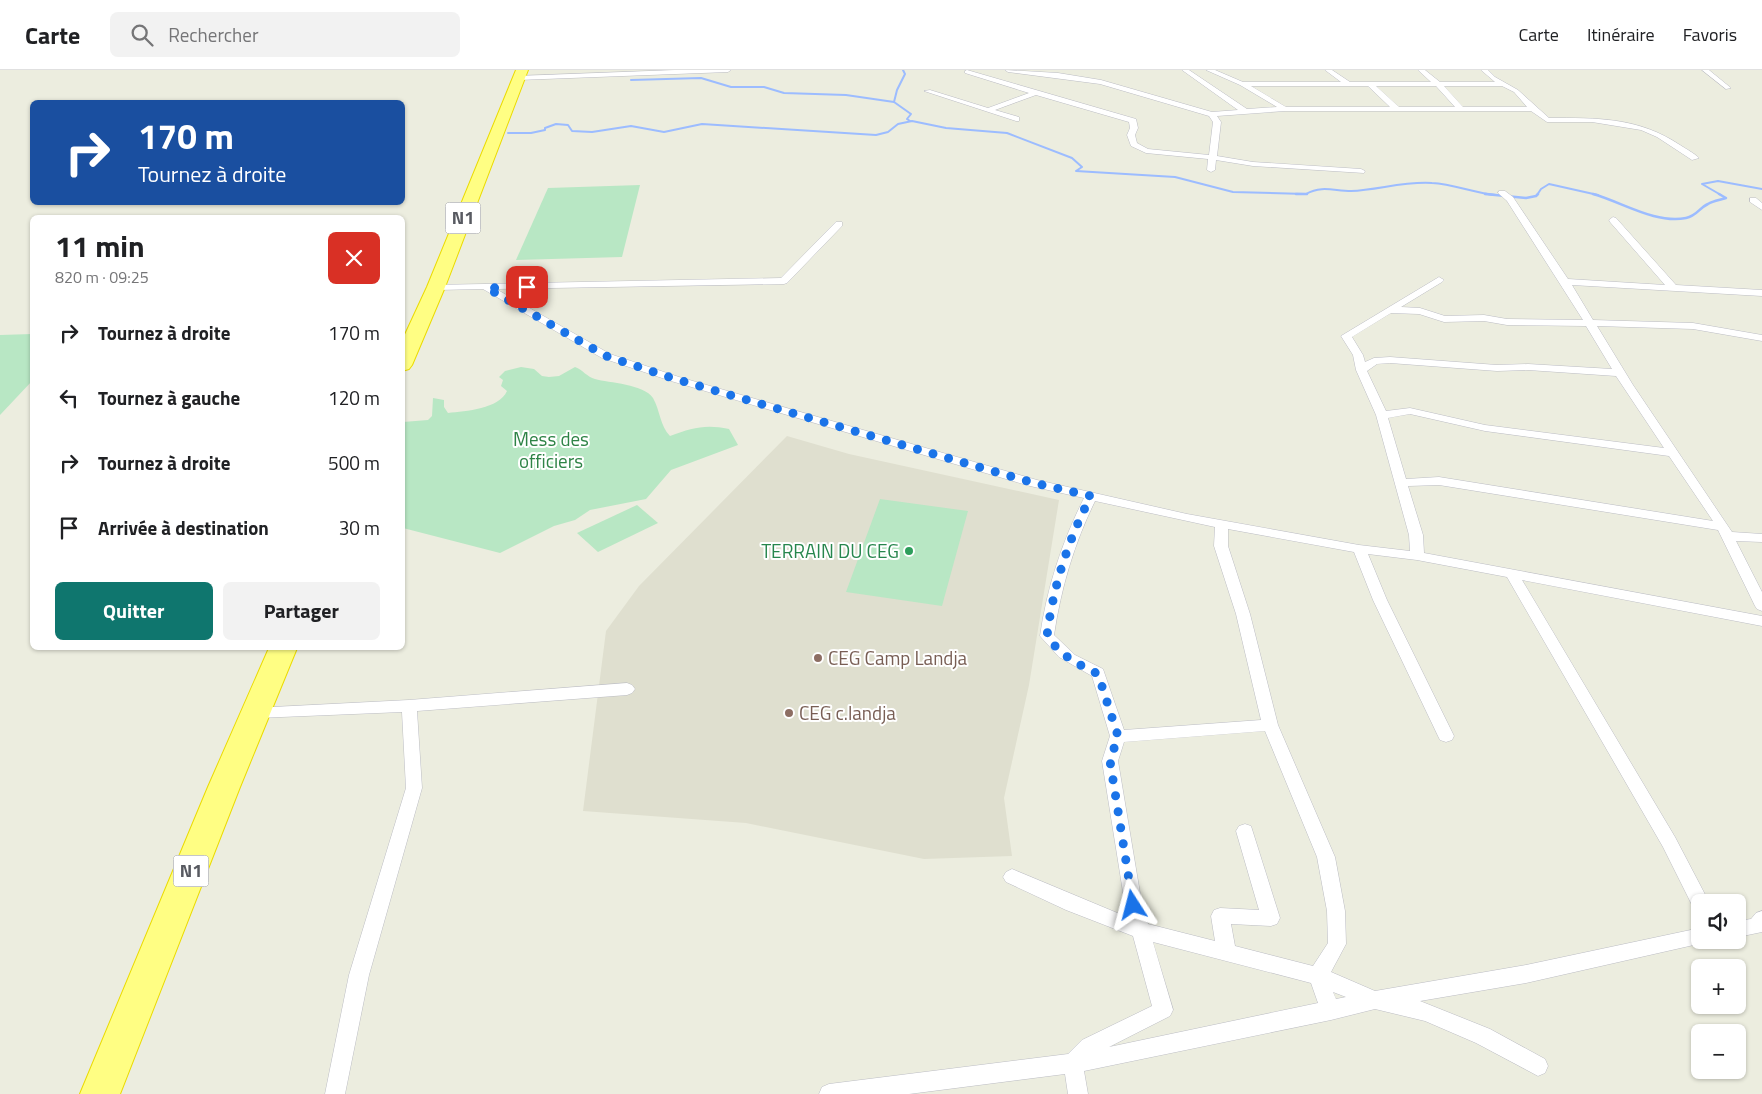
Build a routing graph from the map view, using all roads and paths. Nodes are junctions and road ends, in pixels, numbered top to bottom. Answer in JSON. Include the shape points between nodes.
{"nodes":[{"id":1,"x":728,"y":70,"type":"edge"},
{"id":2,"x":971,"y":70,"type":"edge"},
{"id":3,"x":1008,"y":70,"type":"edge"},
{"id":4,"x":1184,"y":70,"type":"edge"},
{"id":5,"x":1209,"y":70,"type":"edge"},
{"id":6,"x":1328,"y":70,"type":"edge"},
{"id":7,"x":1421,"y":70,"type":"edge"},
{"id":8,"x":1484,"y":70,"type":"edge"},
{"id":9,"x":1705,"y":70,"type":"edge"},
{"id":10,"x":520,"y":74,"type":"edge"},
{"id":11,"x":1242,"y":84,"type":"junction"},
{"id":12,"x":1348,"y":84,"type":"junction"},
{"id":13,"x":1371,"y":84,"type":"junction"},
{"id":14,"x":1438,"y":84,"type":"junction"},
{"id":15,"x":1504,"y":84,"type":"junction"},
{"id":16,"x":1728,"y":88,"type":"dead end"},
{"id":17,"x":928,"y":91,"type":"dead end"},
{"id":18,"x":1037,"y":92,"type":"junction"},
{"id":19,"x":1396,"y":108,"type":"junction"},
{"id":20,"x":1285,"y":109,"type":"junction"},
{"id":21,"x":1460,"y":109,"type":"junction"},
{"id":22,"x":1533,"y":109,"type":"junction"},
{"id":23,"x":989,"y":110,"type":"junction"},
{"id":24,"x":1244,"y":111,"type":"junction"},
{"id":25,"x":1212,"y":114,"type":"junction"},
{"id":26,"x":1016,"y":119,"type":"dead end"},
{"id":27,"x":1213,"y":158,"type":"junction"},
{"id":28,"x":1695,"y":158,"type":"dead end"},
{"id":29,"x":1211,"y":170,"type":"dead end"},
{"id":30,"x":1361,"y":171,"type":"dead end"},
{"id":31,"x":1502,"y":193,"type":"dead end"},
{"id":32,"x":1753,"y":200,"type":"dead end"},
{"id":33,"x":1762,"y":208,"type":"edge"},
{"id":34,"x":1614,"y":220,"type":"dead end"},
{"id":35,"x":839,"y":224,"type":"dead end"},
{"id":36,"x":1439,"y":280,"type":"dead end"},
{"id":37,"x":1565,"y":282,"type":"junction"},
{"id":38,"x":436,"y":288,"type":"junction"},
{"id":39,"x":487,"y":288,"type":"junction"},
{"id":40,"x":1674,"y":289,"type":"junction"},
{"id":41,"x":1762,"y":292,"type":"edge"},
{"id":42,"x":1390,"y":310,"type":"junction"},
{"id":43,"x":1589,"y":322,"type":"junction"},
{"id":44,"x":1762,"y":338,"type":"edge"},
{"id":45,"x":405,"y":358,"type":"edge"},
{"id":46,"x":1361,"y":370,"type":"junction"},
{"id":47,"x":1620,"y":373,"type":"junction"},
{"id":48,"x":1382,"y":415,"type":"junction"},
{"id":49,"x":1673,"y":453,"type":"junction"},
{"id":50,"x":1401,"y":483,"type":"junction"},
{"id":51,"x":1091,"y":496,"type":"junction"},
{"id":52,"x":1222,"y":524,"type":"junction"},
{"id":53,"x":1725,"y":532,"type":"junction"},
{"id":54,"x":1762,"y":538,"type":"edge"},
{"id":55,"x":1359,"y":549,"type":"junction"},
{"id":56,"x":1417,"y":556,"type":"junction"},
{"id":57,"x":1512,"y":575,"type":"junction"},
{"id":58,"x":1762,"y":606,"type":"edge"},
{"id":59,"x":1762,"y":621,"type":"edge"},
{"id":60,"x":282,"y":650,"type":"edge"},
{"id":61,"x":627,"y":690,"type":"dead end"},
{"id":62,"x":410,"y":706,"type":"junction"},
{"id":63,"x":257,"y":712,"type":"junction"},
{"id":64,"x":1270,"y":726,"type":"junction"},
{"id":65,"x":1118,"y":736,"type":"junction"},
{"id":66,"x":1446,"y":736,"type":"dead end"},
{"id":67,"x":1245,"y":831,"type":"dead end"},
{"id":68,"x":1012,"y":877,"type":"dead end"},
{"id":69,"x":1695,"y":894,"type":"edge"},
{"id":70,"x":1762,"y":918,"type":"edge"},
{"id":71,"x":1746,"y":928,"type":"edge"},
{"id":72,"x":1140,"y":930,"type":"junction"},
{"id":73,"x":1691,"y":938,"type":"edge"},
{"id":74,"x":1227,"y":953,"type":"junction"},
{"id":75,"x":1318,"y":976,"type":"junction"},
{"id":76,"x":1376,"y":1000,"type":"junction"},
{"id":77,"x":1331,"y":1011,"type":"junction"},
{"id":78,"x":1073,"y":1063,"type":"junction"},
{"id":79,"x":1538,"y":1066,"type":"dead end"},
{"id":80,"x":100,"y":1094,"type":"edge"},
{"id":81,"x":335,"y":1094,"type":"edge"},
{"id":82,"x":829,"y":1094,"type":"edge"},
{"id":83,"x":1078,"y":1094,"type":"edge"}],
"edges":[{"from":1,"to":10,"type":"street"},
{"from":2,"to":18,"type":"street","via":[[967,72]]},
{"from":3,"to":25,"type":"street","via":[[1101,82]]},
{"from":4,"to":24,"type":"street"},
{"from":5,"to":11,"type":"street"},
{"from":6,"to":12,"type":"street"},
{"from":7,"to":14,"type":"street"},
{"from":8,"to":15,"type":"street"},
{"from":9,"to":16,"type":"street"},
{"from":10,"to":38,"type":"highway","number":"N1"},
{"from":11,"to":12,"type":"street"},
{"from":11,"to":20,"type":"street"},
{"from":12,"to":13,"type":"street"},
{"from":13,"to":14,"type":"street"},
{"from":13,"to":19,"type":"street"},
{"from":14,"to":15,"type":"street"},
{"from":14,"to":21,"type":"street"},
{"from":15,"to":22,"type":"street","via":[[1516,91]]},
{"from":17,"to":23,"type":"street"},
{"from":18,"to":23,"type":"street"},
{"from":18,"to":27,"type":"street","via":[[1133,121],[1131,135],[1134,144],[1146,151]]},
{"from":19,"to":20,"type":"street"},
{"from":19,"to":21,"type":"street"},
{"from":20,"to":24,"type":"street"},
{"from":21,"to":22,"type":"street"},
{"from":22,"to":28,"type":"street","via":[[1547,120],[1592,120],[1642,128],[1660,135]]},
{"from":23,"to":26,"type":"street"},
{"from":24,"to":25,"type":"street"},
{"from":25,"to":27,"type":"street","via":[[1217,122]]},
{"from":27,"to":29,"type":"street"},
{"from":27,"to":30,"type":"street"},
{"from":31,"to":37,"type":"street"},
{"from":32,"to":33,"type":"street"},
{"from":34,"to":40,"type":"street"},
{"from":35,"to":39,"type":"street","via":[[784,281]]},
{"from":36,"to":42,"type":"street"},
{"from":37,"to":40,"type":"street"},
{"from":37,"to":43,"type":"street"},
{"from":38,"to":39,"type":"street"},
{"from":38,"to":45,"type":"highway","number":"N1"},
{"from":39,"to":51,"type":"street","via":[[606,356],[1034,483]]},
{"from":40,"to":41,"type":"street"},
{"from":42,"to":43,"type":"street","via":[[1420,312],[1444,319]]},
{"from":42,"to":46,"type":"street","via":[[1346,336],[1358,355]]},
{"from":43,"to":44,"type":"street","via":[[1693,326]]},
{"from":43,"to":47,"type":"street"},
{"from":46,"to":47,"type":"street","via":[[1374,361],[1390,360]]},
{"from":46,"to":48,"type":"street"},
{"from":47,"to":49,"type":"street"},
{"from":48,"to":49,"type":"street","via":[[1410,411],[1485,428]]},
{"from":48,"to":50,"type":"street"},
{"from":49,"to":53,"type":"street"},
{"from":50,"to":53,"type":"street","via":[[1439,481]]},
{"from":50,"to":56,"type":"street","via":[[1416,535]]},
{"from":51,"to":52,"type":"street"},
{"from":51,"to":65,"type":"street","via":[[1076,524],[1055,584],[1047,636],[1056,649],[1098,674]]},
{"from":52,"to":55,"type":"street"},
{"from":52,"to":64,"type":"street","via":[[1221,546],[1243,614]]},
{"from":53,"to":54,"type":"street"},
{"from":53,"to":58,"type":"street"},
{"from":55,"to":56,"type":"street"},
{"from":55,"to":66,"type":"street"},
{"from":56,"to":57,"type":"street"},
{"from":57,"to":59,"type":"street"},
{"from":57,"to":69,"type":"street","via":[[1655,819]]},
{"from":60,"to":63,"type":"highway","number":"N1"},
{"from":61,"to":62,"type":"street"},
{"from":62,"to":63,"type":"street"},
{"from":62,"to":81,"type":"street","via":[[414,788],[359,975]]},
{"from":63,"to":80,"type":"highway","number":"N1"},
{"from":64,"to":65,"type":"street"},
{"from":64,"to":75,"type":"street","via":[[1326,857],[1336,911],[1337,944]]},
{"from":65,"to":72,"type":"street","via":[[1110,761],[1133,905]]},
{"from":67,"to":74,"type":"street","via":[[1272,918],[1220,916]]},
{"from":68,"to":72,"type":"street"},
{"from":70,"to":71,"type":"street","via":[[1756,926]]},
{"from":72,"to":74,"type":"street"},
{"from":72,"to":78,"type":"street","via":[[1163,1010],[1089,1047]]},
{"from":73,"to":76,"type":"street","via":[[1526,974]]},
{"from":74,"to":75,"type":"street"},
{"from":75,"to":76,"type":"street"},
{"from":75,"to":77,"type":"street"},
{"from":76,"to":77,"type":"street"},
{"from":76,"to":79,"type":"street","via":[[1427,1012],[1483,1036]]},
{"from":77,"to":78,"type":"street"},
{"from":78,"to":82,"type":"street"},
{"from":78,"to":83,"type":"street"}]}
